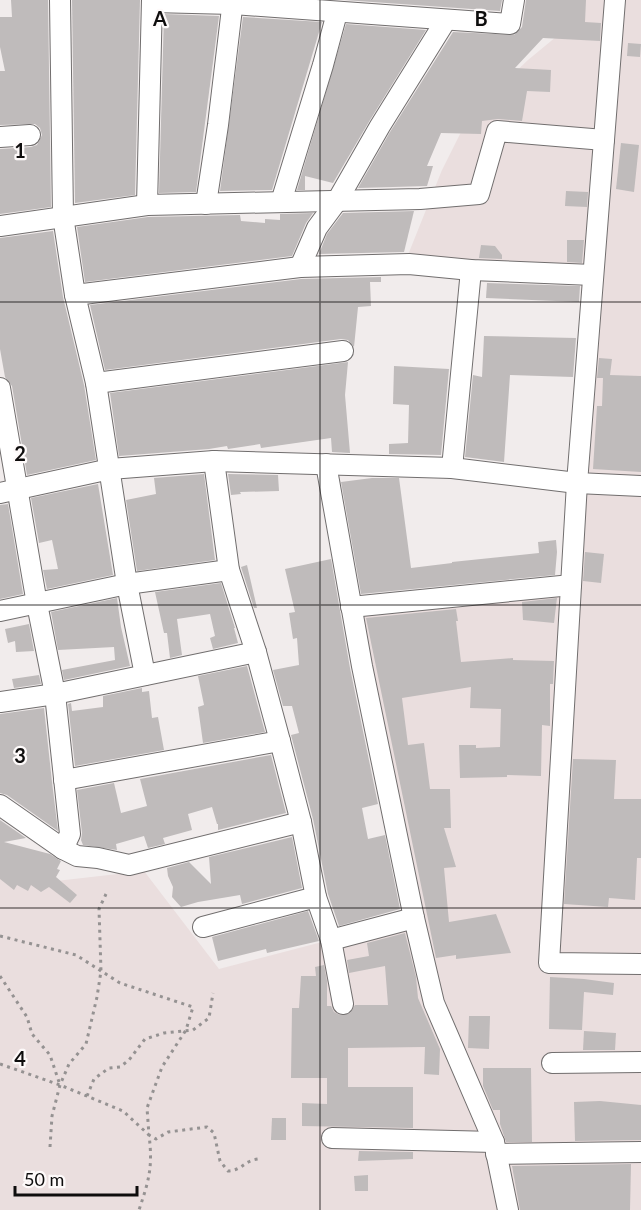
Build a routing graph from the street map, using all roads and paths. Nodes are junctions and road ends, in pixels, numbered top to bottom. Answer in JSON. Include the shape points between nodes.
{"nodes":[{"id":1,"x":60,"y":0,"type":"edge"},
{"id":2,"x":514,"y":0,"type":"edge"},
{"id":3,"x":615,"y":0,"type":"edge"},
{"id":4,"x":152,"y":1,"type":"edge"},
{"id":5,"x":233,"y":2,"type":"edge"},
{"id":6,"x":417,"y":9,"type":"edge"},
{"id":7,"x":336,"y":13,"type":"junction"},
{"id":8,"x":446,"y":20,"type":"junction"},
{"id":9,"x":30,"y":135,"type":"dead end"},
{"id":10,"x":0,"y":137,"type":"edge"},
{"id":11,"x":604,"y":140,"type":"junction"},
{"id":12,"x":337,"y":201,"type":"junction"},
{"id":13,"x":281,"y":202,"type":"junction"},
{"id":14,"x":206,"y":204,"type":"junction"},
{"id":15,"x":147,"y":205,"type":"junction"},
{"id":16,"x":63,"y":216,"type":"junction"},
{"id":17,"x":0,"y":226,"type":"edge"},
{"id":18,"x":300,"y":267,"type":"junction"},
{"id":19,"x":471,"y":270,"type":"junction"},
{"id":20,"x":593,"y":275,"type":"junction"},
{"id":21,"x":75,"y":295,"type":"junction"},
{"id":22,"x":343,"y":351,"type":"dead end"},
{"id":23,"x":96,"y":383,"type":"junction"},
{"id":24,"x":0,"y":388,"type":"edge"},
{"id":25,"x":214,"y":461,"type":"junction"},
{"id":26,"x":326,"y":464,"type":"junction"},
{"id":27,"x":452,"y":468,"type":"junction"},
{"id":28,"x":110,"y":469,"type":"junction"},
{"id":29,"x":577,"y":483,"type":"junction"},
{"id":30,"x":641,"y":486,"type":"edge"},
{"id":31,"x":8,"y":491,"type":"edge"},
{"id":32,"x":229,"y":570,"type":"junction"},
{"id":33,"x":127,"y":584,"type":"junction"},
{"id":34,"x":571,"y":585,"type":"junction"},
{"id":35,"x":37,"y":604,"type":"junction"},
{"id":36,"x":351,"y":607,"type":"junction"},
{"id":37,"x":0,"y":611,"type":"edge"},
{"id":38,"x":256,"y":652,"type":"junction"},
{"id":39,"x":145,"y":675,"type":"junction"},
{"id":40,"x":55,"y":694,"type":"junction"},
{"id":41,"x":0,"y":702,"type":"edge"},
{"id":42,"x":280,"y":741,"type":"junction"},
{"id":43,"x":64,"y":780,"type":"junction"},
{"id":44,"x":0,"y":805,"type":"edge"},
{"id":45,"x":302,"y":822,"type":"junction"},
{"id":46,"x":63,"y":849,"type":"junction"},
{"id":47,"x":106,"y":894,"type":"dead end"},
{"id":48,"x":316,"y":897,"type":"junction"},
{"id":49,"x":414,"y":918,"type":"junction"},
{"id":50,"x":203,"y":927,"type":"dead end"},
{"id":51,"x":0,"y":936,"type":"edge"},
{"id":52,"x":331,"y":940,"type":"junction"},
{"id":53,"x":641,"y":964,"type":"edge"},
{"id":54,"x":101,"y":971,"type":"junction"},
{"id":55,"x":0,"y":976,"type":"edge"},
{"id":56,"x":213,"y":993,"type":"dead end"},
{"id":57,"x":343,"y":1004,"type":"dead end"},
{"id":58,"x":186,"y":1030,"type":"junction"},
{"id":59,"x":641,"y":1062,"type":"edge"},
{"id":60,"x":552,"y":1063,"type":"dead end"},
{"id":61,"x":0,"y":1064,"type":"edge"},
{"id":62,"x":60,"y":1085,"type":"junction"},
{"id":63,"x":87,"y":1096,"type":"junction"},
{"id":64,"x":149,"y":1135,"type":"junction"},
{"id":65,"x":332,"y":1138,"type":"dead end"},
{"id":66,"x":50,"y":1147,"type":"dead end"},
{"id":67,"x":495,"y":1148,"type":"junction"},
{"id":68,"x":641,"y":1152,"type":"edge"},
{"id":69,"x":258,"y":1159,"type":"dead end"},
{"id":70,"x":139,"y":1210,"type":"edge"},
{"id":71,"x":508,"y":1210,"type":"edge"}],
"edges":[{"from":1,"to":16,"type":"street"},
{"from":2,"to":8,"type":"street","via":[[510,24]]},
{"from":3,"to":11,"type":"street"},
{"from":4,"to":5,"type":"street"},
{"from":4,"to":15,"type":"street"},
{"from":5,"to":7,"type":"street"},
{"from":5,"to":14,"type":"street"},
{"from":6,"to":7,"type":"street"},
{"from":6,"to":8,"type":"street"},
{"from":7,"to":13,"type":"street"},
{"from":8,"to":12,"type":"street"},
{"from":9,"to":10,"type":"street"},
{"from":11,"to":12,"type":"street","via":[[497,131],[479,194]]},
{"from":11,"to":20,"type":"street"},
{"from":12,"to":13,"type":"street"},
{"from":12,"to":18,"type":"street","via":[[316,228]]},
{"from":13,"to":14,"type":"street"},
{"from":14,"to":15,"type":"street"},
{"from":15,"to":16,"type":"street"},
{"from":16,"to":17,"type":"street"},
{"from":16,"to":21,"type":"street"},
{"from":18,"to":19,"type":"street","via":[[409,264]]},
{"from":18,"to":21,"type":"street"},
{"from":19,"to":20,"type":"street"},
{"from":19,"to":27,"type":"street"},
{"from":20,"to":29,"type":"street"},
{"from":21,"to":23,"type":"street"},
{"from":22,"to":23,"type":"street"},
{"from":23,"to":28,"type":"street"},
{"from":24,"to":31,"type":"street"},
{"from":25,"to":26,"type":"street"},
{"from":25,"to":28,"type":"street"},
{"from":25,"to":32,"type":"street"},
{"from":26,"to":27,"type":"street"},
{"from":26,"to":36,"type":"street"},
{"from":27,"to":29,"type":"street"},
{"from":28,"to":31,"type":"street"},
{"from":28,"to":33,"type":"street"},
{"from":29,"to":30,"type":"street"},
{"from":29,"to":34,"type":"street"},
{"from":31,"to":35,"type":"street"},
{"from":32,"to":33,"type":"street"},
{"from":32,"to":38,"type":"street"},
{"from":33,"to":35,"type":"street"},
{"from":33,"to":39,"type":"street"},
{"from":34,"to":36,"type":"street"},
{"from":34,"to":53,"type":"street","via":[[549,963]]},
{"from":35,"to":37,"type":"street"},
{"from":35,"to":40,"type":"street"},
{"from":36,"to":49,"type":"street"},
{"from":38,"to":39,"type":"street"},
{"from":38,"to":42,"type":"street"},
{"from":39,"to":40,"type":"street"},
{"from":40,"to":41,"type":"street"},
{"from":40,"to":43,"type":"street"},
{"from":42,"to":43,"type":"street"},
{"from":42,"to":45,"type":"street"},
{"from":43,"to":46,"type":"street","via":[[70,834]]},
{"from":44,"to":46,"type":"street"},
{"from":45,"to":46,"type":"street","via":[[129,865],[77,856]]},
{"from":45,"to":48,"type":"street"},
{"from":47,"to":54,"type":"path","via":[[99,909]]},
{"from":48,"to":50,"type":"street"},
{"from":48,"to":52,"type":"street"},
{"from":49,"to":52,"type":"street"},
{"from":49,"to":67,"type":"street","via":[[434,1003]]},
{"from":51,"to":54,"type":"path","via":[[76,955]]},
{"from":52,"to":57,"type":"street"},
{"from":54,"to":58,"type":"path","via":[[120,983],[193,1007]]},
{"from":54,"to":62,"type":"path","via":[[86,1044],[69,1064]]},
{"from":55,"to":62,"type":"path","via":[[27,1017],[32,1034],[50,1055]]},
{"from":56,"to":58,"type":"path","via":[[209,1018],[193,1030]]},
{"from":58,"to":63,"type":"path","via":[[145,1039],[120,1067],[109,1068],[94,1078]]},
{"from":58,"to":64,"type":"path","via":[[162,1067],[147,1108]]},
{"from":59,"to":60,"type":"street"},
{"from":61,"to":62,"type":"path"},
{"from":62,"to":63,"type":"path"},
{"from":62,"to":66,"type":"path"},
{"from":63,"to":64,"type":"path","via":[[123,1111]]},
{"from":64,"to":69,"type":"path","via":[[156,1139],[168,1132],[207,1127],[214,1133],[220,1161],[228,1171]]},
{"from":64,"to":70,"type":"path","via":[[152,1159]]},
{"from":65,"to":67,"type":"street"},
{"from":67,"to":68,"type":"street"},
{"from":67,"to":71,"type":"street"}]}
